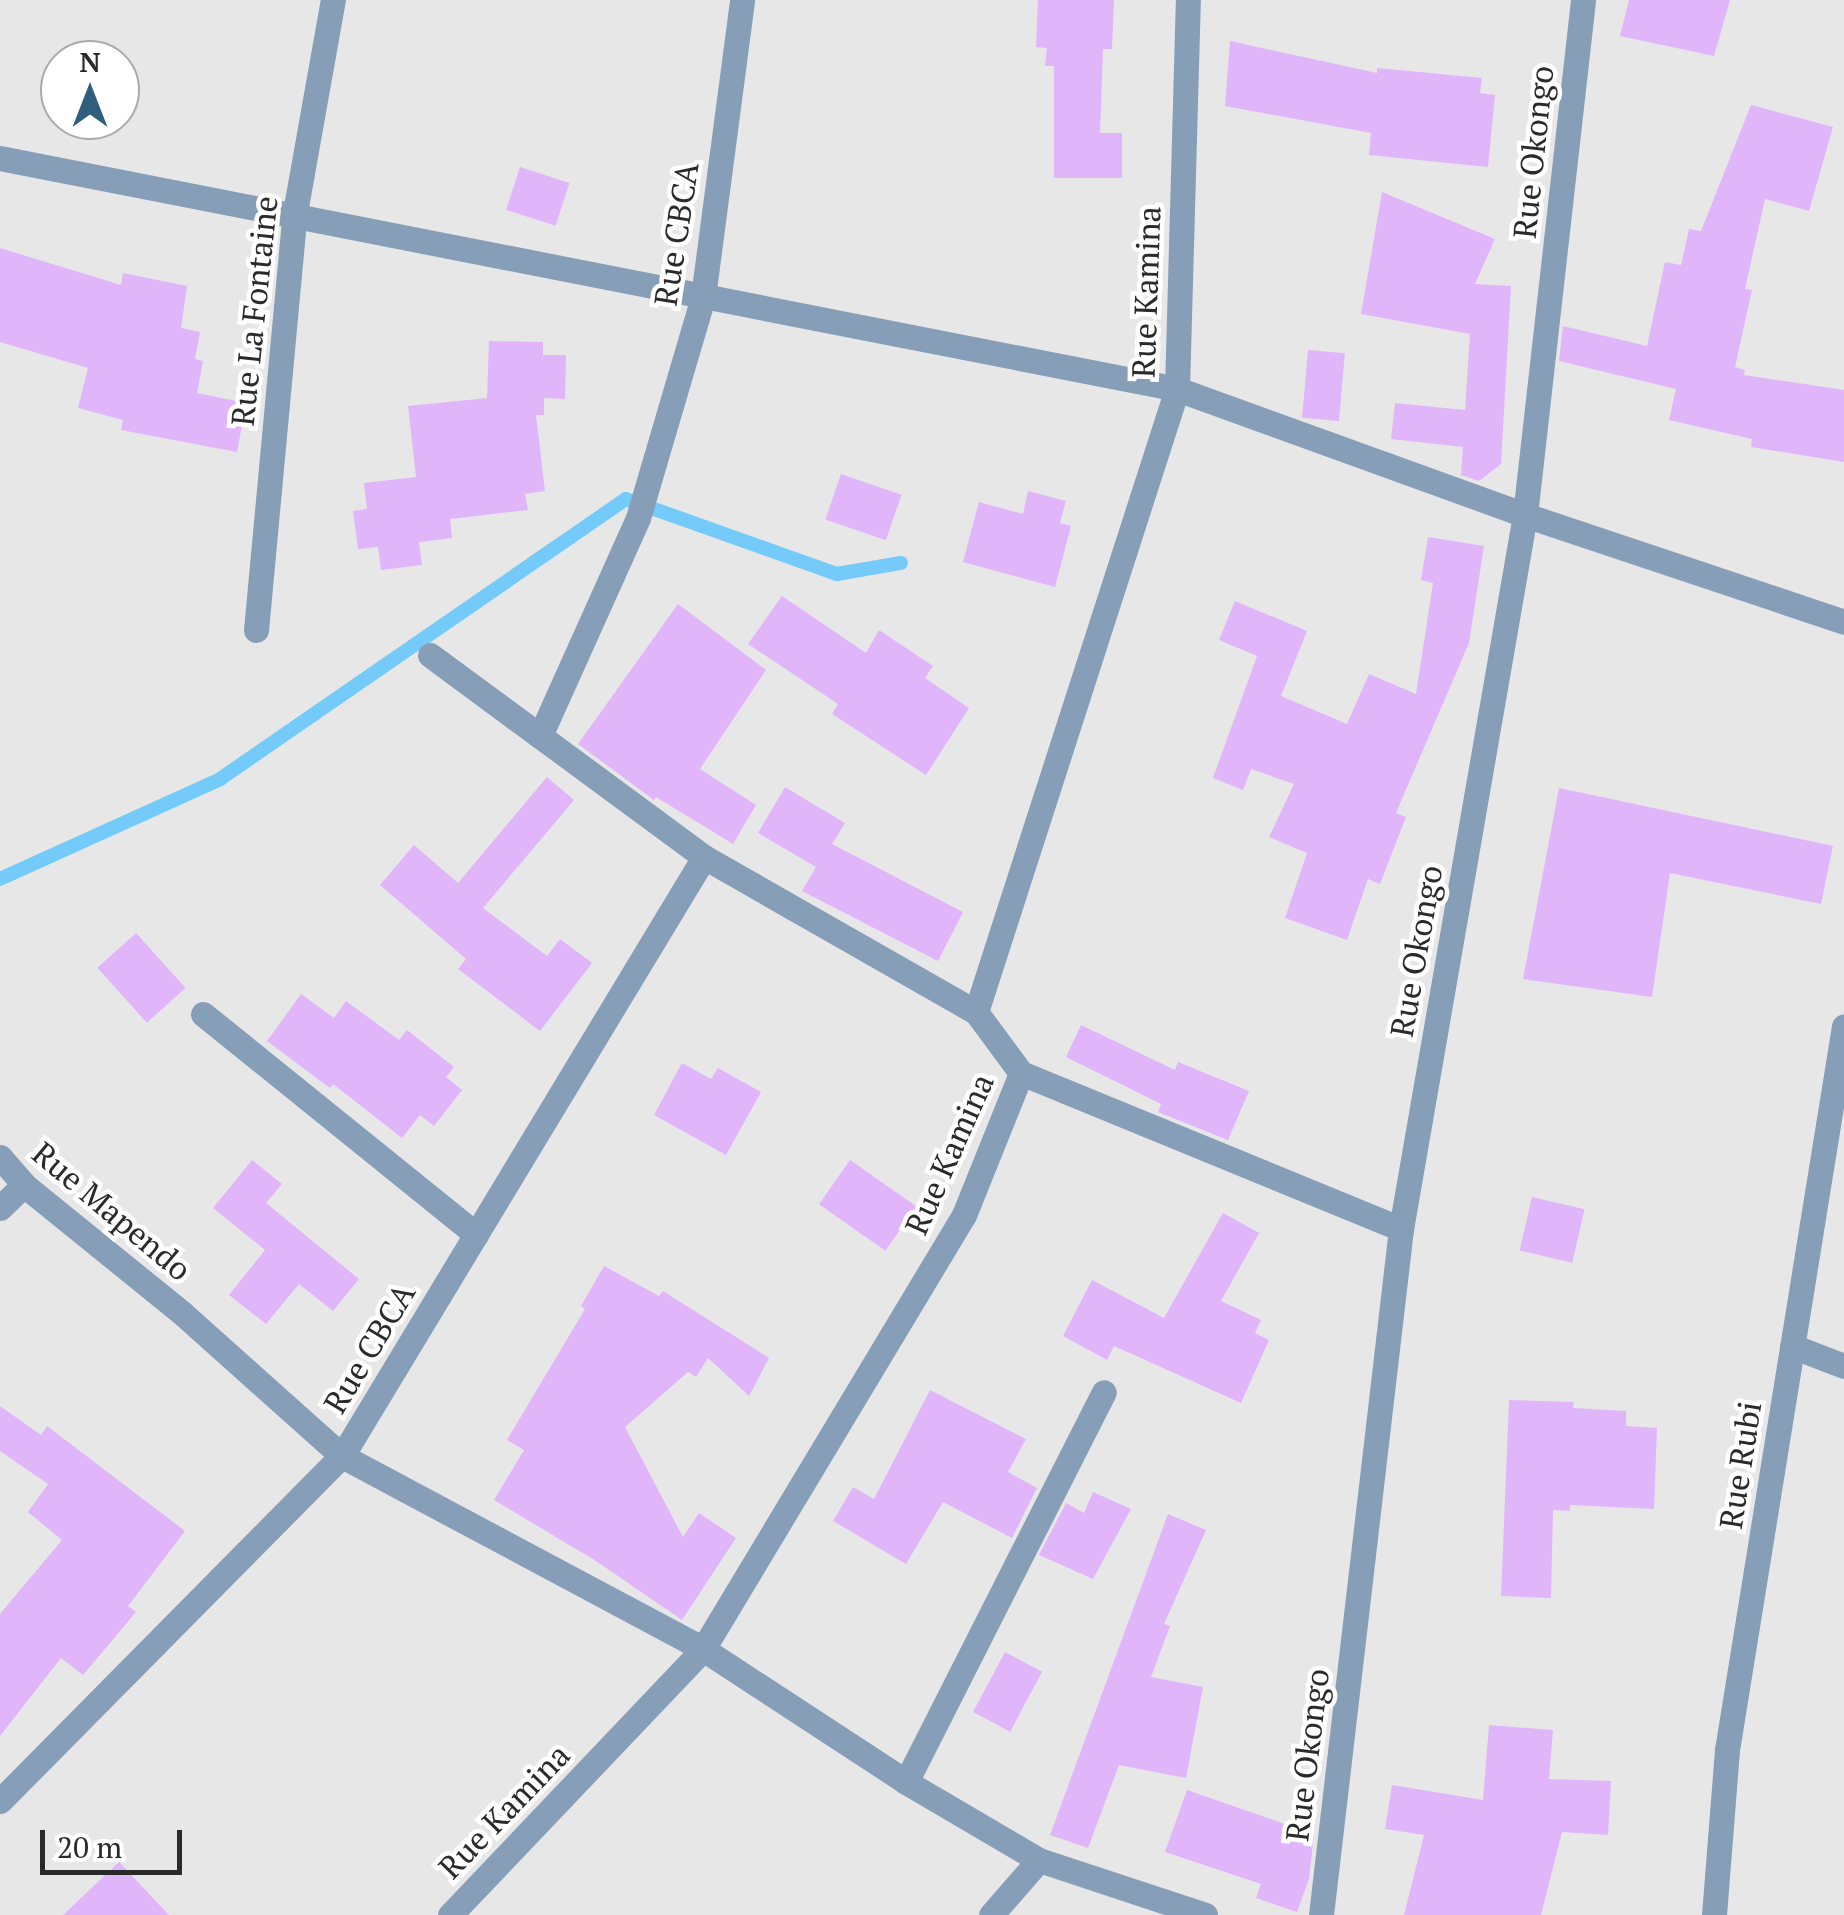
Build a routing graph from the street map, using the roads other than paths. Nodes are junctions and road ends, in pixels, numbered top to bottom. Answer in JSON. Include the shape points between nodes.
{"nodes":[{"id":1,"x":333,"y":0,"type":"edge"},
{"id":2,"x":742,"y":0,"type":"edge"},
{"id":3,"x":1188,"y":0,"type":"edge"},
{"id":4,"x":1583,"y":0,"type":"edge"},
{"id":5,"x":0,"y":158,"type":"edge"},
{"id":6,"x":294,"y":218,"type":"junction"},
{"id":7,"x":704,"y":297,"type":"junction"},
{"id":8,"x":1177,"y":389,"type":"junction"},
{"id":9,"x":1526,"y":516,"type":"junction"},
{"id":10,"x":1844,"y":622,"type":"edge"},
{"id":11,"x":256,"y":630,"type":"dead end"},
{"id":12,"x":430,"y":655,"type":"dead end"},
{"id":13,"x":540,"y":736,"type":"junction"},
{"id":14,"x":704,"y":857,"type":"junction"},
{"id":15,"x":976,"y":1012,"type":"junction"},
{"id":16,"x":202,"y":1014,"type":"dead end"},
{"id":17,"x":1844,"y":1026,"type":"edge"},
{"id":18,"x":1021,"y":1074,"type":"junction"},
{"id":19,"x":0,"y":1157,"type":"edge"},
{"id":20,"x":24,"y":1185,"type":"junction"},
{"id":21,"x":0,"y":1208,"type":"edge"},
{"id":22,"x":1401,"y":1229,"type":"junction"},
{"id":23,"x":476,"y":1234,"type":"junction"},
{"id":24,"x":1792,"y":1346,"type":"junction"},
{"id":25,"x":1844,"y":1366,"type":"edge"},
{"id":26,"x":1104,"y":1392,"type":"dead end"},
{"id":27,"x":342,"y":1456,"type":"junction"},
{"id":28,"x":704,"y":1649,"type":"junction"},
{"id":29,"x":906,"y":1782,"type":"junction"},
{"id":30,"x":0,"y":1801,"type":"edge"},
{"id":31,"x":1039,"y":1860,"type":"junction"},
{"id":32,"x":450,"y":1915,"type":"edge"},
{"id":33,"x":991,"y":1915,"type":"edge"},
{"id":34,"x":1206,"y":1915,"type":"edge"},
{"id":35,"x":1320,"y":1915,"type":"edge"},
{"id":36,"x":1714,"y":1915,"type":"edge"}],
"edges":[{"from":1,"to":6,"type":"street","name":"Rue La Fontaine"},
{"from":2,"to":7,"type":"street","name":"Rue CBCA"},
{"from":3,"to":8,"type":"street","name":"Rue Kamina"},
{"from":4,"to":9,"type":"street","name":"Rue Okongo"},
{"from":5,"to":6,"type":"street"},
{"from":6,"to":7,"type":"street"},
{"from":6,"to":11,"type":"street","name":"Rue La Fontaine"},
{"from":7,"to":8,"type":"street"},
{"from":7,"to":13,"type":"street","name":"Rue CBCA","via":[[638,518]]},
{"from":8,"to":9,"type":"street"},
{"from":8,"to":15,"type":"street","name":"Rue Kamina"},
{"from":9,"to":10,"type":"street"},
{"from":9,"to":22,"type":"street","name":"Rue Okongo"},
{"from":12,"to":13,"type":"street"},
{"from":13,"to":14,"type":"street"},
{"from":14,"to":15,"type":"street"},
{"from":14,"to":23,"type":"street","name":"Rue CBCA"},
{"from":15,"to":18,"type":"street","name":"Rue Kamina"},
{"from":16,"to":23,"type":"street"},
{"from":17,"to":24,"type":"street","name":"Rue Rubi"},
{"from":18,"to":22,"type":"street"},
{"from":18,"to":28,"type":"street","name":"Rue Kamina","via":[[964,1214]]},
{"from":19,"to":20,"type":"street","name":"Rue Mapendo"},
{"from":20,"to":21,"type":"street"},
{"from":20,"to":27,"type":"street","name":"Rue Mapendo","via":[[182,1313]]},
{"from":22,"to":35,"type":"street","name":"Rue Okongo"},
{"from":23,"to":27,"type":"street","name":"Rue CBCA"},
{"from":24,"to":25,"type":"street"},
{"from":24,"to":36,"type":"street","name":"Rue Rubi","via":[[1727,1750]]},
{"from":26,"to":29,"type":"street"},
{"from":27,"to":28,"type":"street","name":"Rue Mapendo"},
{"from":27,"to":30,"type":"street","name":"Rue CBCA"},
{"from":28,"to":29,"type":"street","name":"Rue Mapendo"},
{"from":28,"to":32,"type":"street","name":"Rue Kamina"},
{"from":29,"to":31,"type":"street","name":"Rue Mapendo"},
{"from":31,"to":33,"type":"street"},
{"from":31,"to":34,"type":"street","name":"Rue Mapendo"}]}
